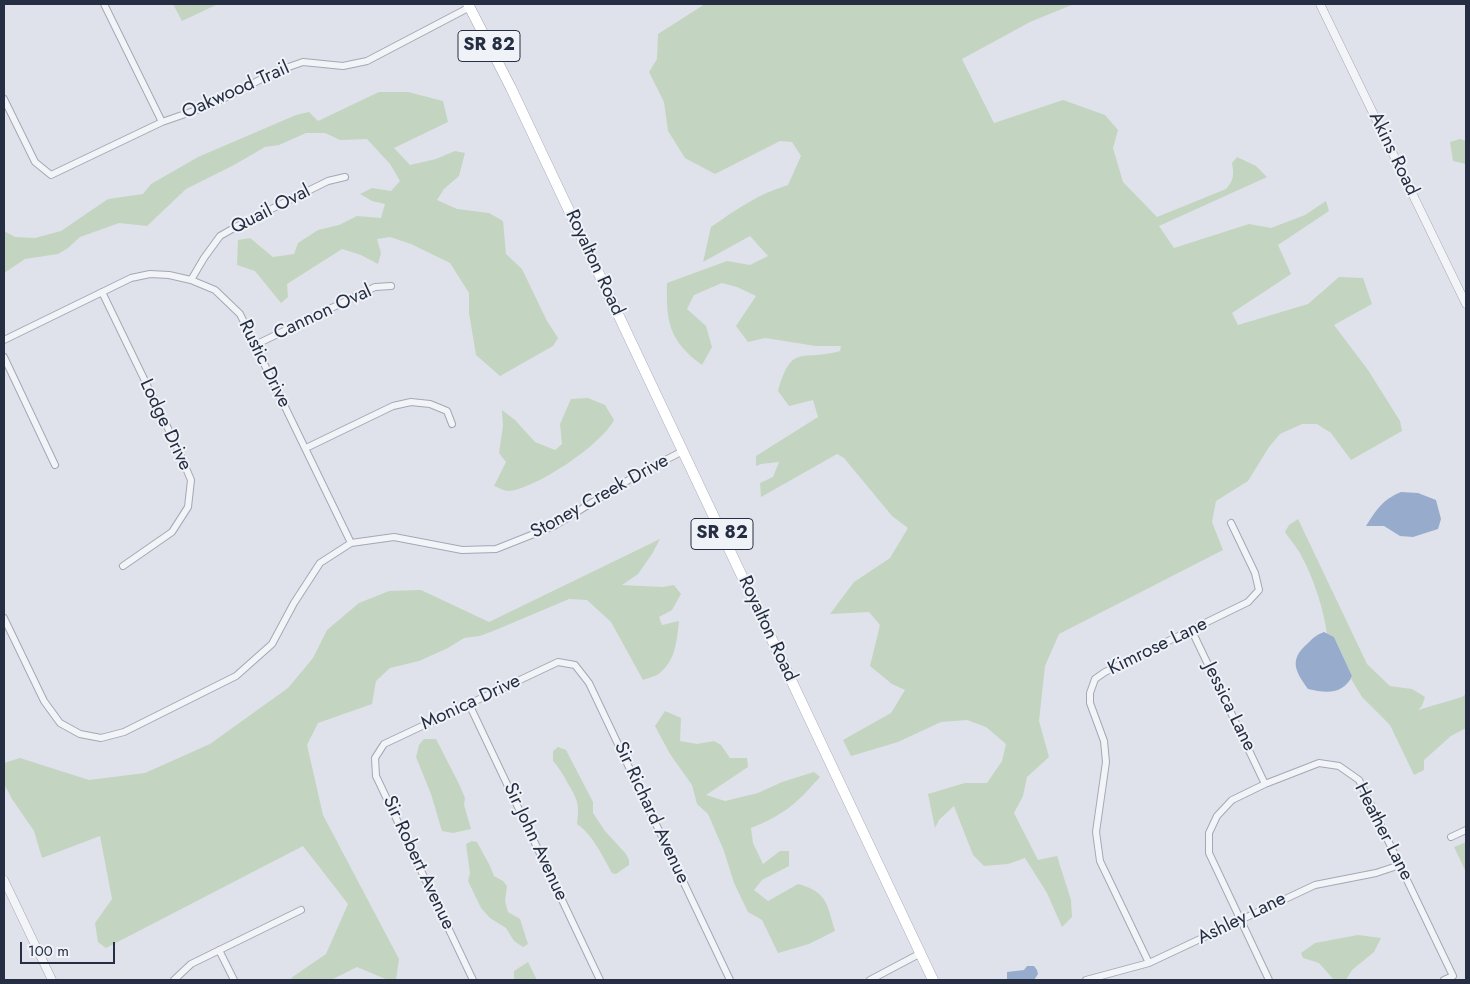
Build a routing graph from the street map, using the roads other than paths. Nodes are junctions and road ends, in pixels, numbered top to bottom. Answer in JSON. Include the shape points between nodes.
{"nodes":[{"id":1,"x":104,"y":4,"type":"edge"},
{"id":2,"x":1320,"y":4,"type":"edge"},
{"id":3,"x":469,"y":5,"type":"edge"},
{"id":4,"x":4,"y":99,"type":"edge"},
{"id":5,"x":162,"y":122,"type":"junction"},
{"id":6,"x":345,"y":177,"type":"dead end"},
{"id":7,"x":191,"y":280,"type":"junction"},
{"id":8,"x":391,"y":286,"type":"dead end"},
{"id":9,"x":102,"y":292,"type":"junction"},
{"id":10,"x":1466,"y":304,"type":"edge"},
{"id":11,"x":4,"y":340,"type":"edge"},
{"id":12,"x":256,"y":345,"type":"junction"},
{"id":13,"x":4,"y":357,"type":"edge"},
{"id":14,"x":452,"y":424,"type":"dead end"},
{"id":15,"x":306,"y":448,"type":"junction"},
{"id":16,"x":683,"y":451,"type":"junction"},
{"id":17,"x":55,"y":465,"type":"dead end"},
{"id":18,"x":1231,"y":523,"type":"dead end"},
{"id":19,"x":351,"y":543,"type":"junction"},
{"id":20,"x":123,"y":566,"type":"dead end"},
{"id":21,"x":4,"y":618,"type":"edge"},
{"id":22,"x":1192,"y":631,"type":"junction"},
{"id":23,"x":558,"y":662,"type":"joint"},
{"id":24,"x":469,"y":704,"type":"junction"},
{"id":25,"x":384,"y":744,"type":"joint"},
{"id":26,"x":1265,"y":784,"type":"junction"},
{"id":27,"x":1466,"y":830,"type":"edge"},
{"id":28,"x":1451,"y":837,"type":"dead end"},
{"id":29,"x":1400,"y":865,"type":"junction"},
{"id":30,"x":4,"y":880,"type":"edge"},
{"id":31,"x":301,"y":910,"type":"dead end"},
{"id":32,"x":1242,"y":920,"type":"junction"},
{"id":33,"x":218,"y":950,"type":"junction"},
{"id":34,"x":921,"y":953,"type":"junction"},
{"id":35,"x":1149,"y":963,"type":"junction"},
{"id":36,"x":52,"y":980,"type":"edge"},
{"id":37,"x":174,"y":980,"type":"edge"},
{"id":38,"x":234,"y":980,"type":"edge"},
{"id":39,"x":473,"y":980,"type":"edge"},
{"id":40,"x":600,"y":980,"type":"edge"},
{"id":41,"x":730,"y":980,"type":"edge"},
{"id":42,"x":870,"y":980,"type":"edge"},
{"id":43,"x":933,"y":980,"type":"edge"},
{"id":44,"x":1086,"y":980,"type":"edge"},
{"id":45,"x":1269,"y":980,"type":"edge"},
{"id":46,"x":1444,"y":980,"type":"edge"}],
"edges":[{"from":1,"to":5,"type":"street"},
{"from":2,"to":10,"type":"street","name":"Akins Road"},
{"from":3,"to":5,"type":"street","name":"Oakwood Trail","via":[[367,61],[343,66],[303,62],[277,71],[211,105]]},
{"from":3,"to":16,"type":"main road","name":"Royalton Road","number":"SR 82"},
{"from":4,"to":5,"type":"street","name":"Oakwood Trail","via":[[35,162],[51,175]]},
{"from":6,"to":7,"type":"street","name":"Quail Oval","via":[[328,182],[220,236]]},
{"from":7,"to":9,"type":"street","name":"Rustic Drive","via":[[150,274],[131,278]]},
{"from":7,"to":12,"type":"street","name":"Rustic Drive","via":[[215,290],[240,314]]},
{"from":8,"to":12,"type":"street","name":"Cannon Oval","via":[[375,287]]},
{"from":9,"to":11,"type":"street","name":"Rustic Drive"},
{"from":9,"to":20,"type":"street","name":"Lodge Drive","via":[[191,480],[188,507],[172,532]]},
{"from":12,"to":15,"type":"street","name":"Rustic Drive"},
{"from":13,"to":17,"type":"street"},
{"from":14,"to":15,"type":"street","via":[[447,411],[430,404],[411,402],[393,406]]},
{"from":15,"to":19,"type":"street","name":"Rustic Drive"},
{"from":16,"to":19,"type":"street","name":"Stoney Creek Drive","via":[[640,473],[554,526],[496,549],[462,550],[394,537]]},
{"from":16,"to":34,"type":"main road","name":"Royalton Road","number":"SR 82"},
{"from":18,"to":22,"type":"street","name":"Kimrose Lane","via":[[1255,573],[1259,590],[1248,602]]},
{"from":19,"to":21,"type":"street","name":"Stoney Creek Drive","via":[[320,563],[272,644],[236,676],[124,732],[101,738],[80,734],[60,723],[44,701]]},
{"from":22,"to":26,"type":"street","name":"Jessica Lane"},
{"from":22,"to":35,"type":"street","name":"Kimrose Lane","via":[[1105,672],[1096,679],[1090,693],[1090,703],[1104,740],[1106,762],[1096,832],[1100,861]]},
{"from":23,"to":24,"type":"street","name":"Monica Drive"},
{"from":23,"to":41,"type":"street","name":"Sir Richard Avenue","via":[[575,665],[589,683]]},
{"from":24,"to":25,"type":"street","name":"Monica Drive"},
{"from":24,"to":40,"type":"street","name":"Sir John Avenue"},
{"from":25,"to":39,"type":"street","name":"Sir Robert Avenue","via":[[375,758],[376,776]]},
{"from":26,"to":29,"type":"street","name":"Heather Lane","via":[[1319,763],[1339,766],[1359,780]]},
{"from":26,"to":32,"type":"street","name":"Heather Lane","via":[[1232,800],[1217,816],[1209,833],[1209,853]]},
{"from":27,"to":28,"type":"street"},
{"from":29,"to":32,"type":"street","name":"Ashley Lane","via":[[1376,873],[1314,884]]},
{"from":29,"to":46,"type":"street","name":"Heather Lane","via":[[1453,976]]},
{"from":30,"to":36,"type":"street"},
{"from":31,"to":33,"type":"street"},
{"from":32,"to":35,"type":"street","name":"Ashley Lane"},
{"from":32,"to":45,"type":"street","name":"Heather Lane"},
{"from":33,"to":37,"type":"street","via":[[191,964]]},
{"from":33,"to":38,"type":"street"},
{"from":34,"to":42,"type":"street"},
{"from":34,"to":43,"type":"main road","name":"Royalton Road","number":"SR 82"},
{"from":35,"to":44,"type":"street","name":"Ashley Lane"}]}
